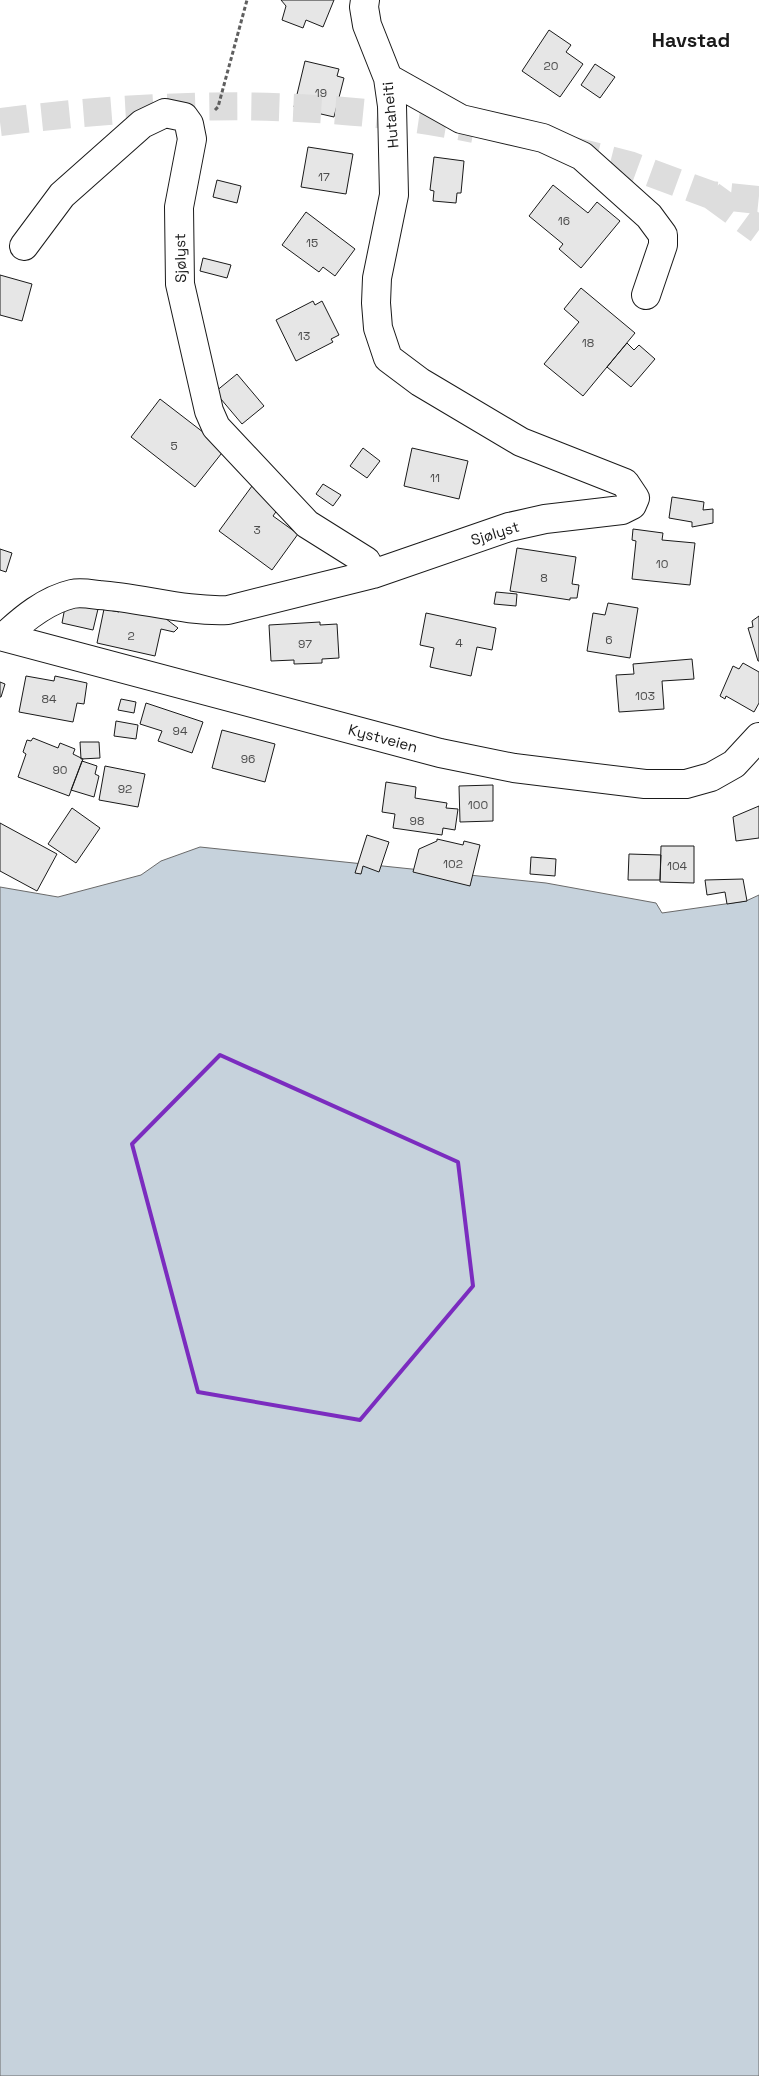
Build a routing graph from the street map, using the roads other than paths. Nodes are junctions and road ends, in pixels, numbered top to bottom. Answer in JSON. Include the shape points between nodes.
{"nodes":[{"id":1,"x":365,"y":0,"type":"edge"},
{"id":2,"x":388,"y":78,"type":"junction"},
{"id":3,"x":24,"y":246,"type":"dead end"},
{"id":4,"x":646,"y":296,"type":"dead end"},
{"id":5,"x":622,"y":510,"type":"joint"},
{"id":6,"x":373,"y":574,"type":"junction"},
{"id":7,"x":2,"y":636,"type":"edge"},
{"id":8,"x":759,"y":737,"type":"edge"}],
"edges":[{"from":1,"to":2,"type":"street","name":"Hutaheiti","via":[[367,25]]},
{"from":2,"to":4,"type":"street","via":[[461,119],[543,138],[582,156],[649,216],[662,235],[663,245]]},
{"from":2,"to":5,"type":"street","name":"Hutaheiti","via":[[392,106],[394,195],[377,278],[376,302],[378,328],[388,358],[420,382],[521,442],[625,483],[636,498]]},
{"from":3,"to":6,"type":"street","name":"Sjølyst","via":[[62,195],[142,124],[165,113],[184,117],[192,139],[179,207],[180,284],[209,411],[216,427],[307,524],[366,562]]},
{"from":5,"to":6,"type":"street","name":"Sjølyst","via":[[545,519],[509,527]]},
{"from":6,"to":7,"type":"street","name":"Sjølyst","via":[[228,610],[206,611],[128,597],[73,593],[48,604]]},
{"from":7,"to":8,"type":"street","name":"Kystveien","via":[[440,753],[514,768],[645,784],[686,784],[711,777],[734,764]]}]}
